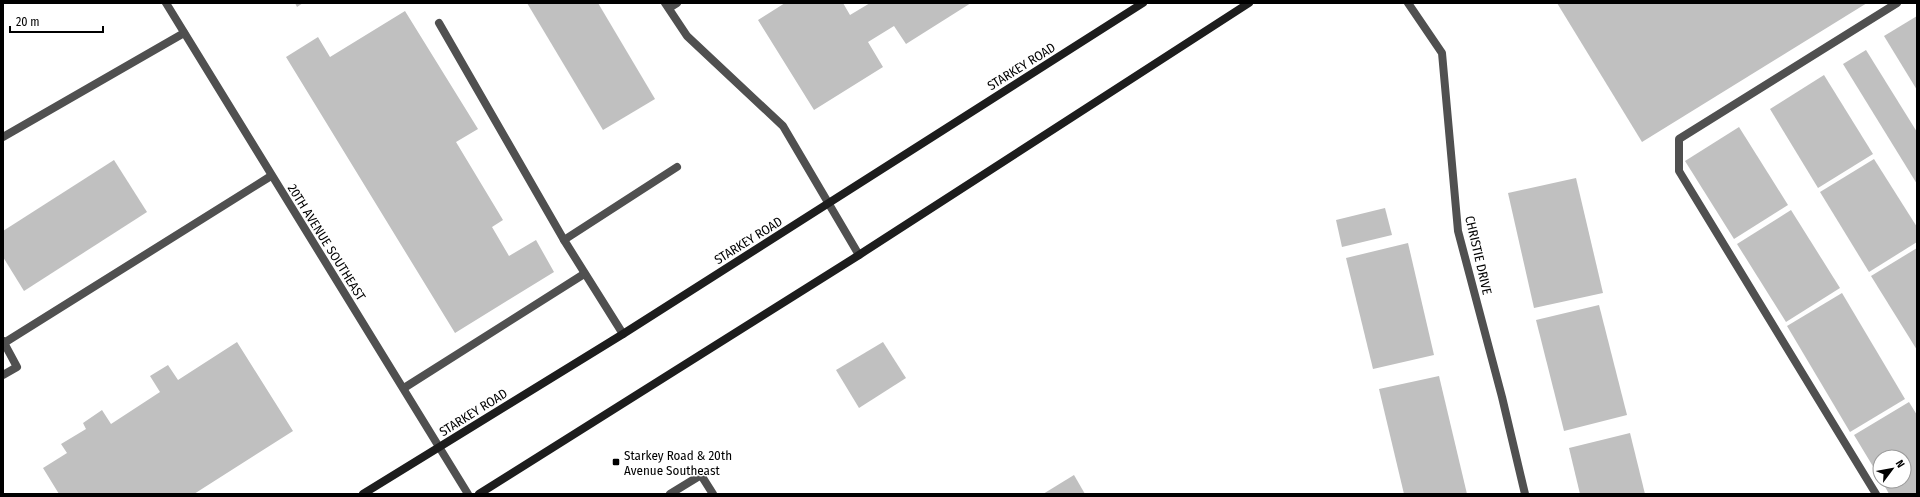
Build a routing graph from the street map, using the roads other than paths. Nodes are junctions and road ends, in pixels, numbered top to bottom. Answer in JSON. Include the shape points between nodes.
{"nodes":[{"id":1,"x":166,"y":3,"type":"edge"},
{"id":2,"x":677,"y":3,"type":"edge"},
{"id":3,"x":1143,"y":3,"type":"edge"},
{"id":4,"x":1249,"y":3,"type":"edge"},
{"id":5,"x":1408,"y":3,"type":"edge"},
{"id":6,"x":1897,"y":3,"type":"edge"},
{"id":7,"x":667,"y":6,"type":"edge"},
{"id":8,"x":439,"y":23,"type":"dead end"},
{"id":9,"x":184,"y":33,"type":"junction"},
{"id":10,"x":3,"y":137,"type":"edge"},
{"id":11,"x":677,"y":167,"type":"dead end"},
{"id":12,"x":271,"y":176,"type":"junction"},
{"id":13,"x":828,"y":203,"type":"junction"},
{"id":14,"x":564,"y":240,"type":"junction"},
{"id":15,"x":859,"y":255,"type":"junction"},
{"id":16,"x":584,"y":274,"type":"junction"},
{"id":17,"x":623,"y":334,"type":"junction"},
{"id":18,"x":3,"y":342,"type":"edge"},
{"id":19,"x":3,"y":375,"type":"edge"},
{"id":20,"x":404,"y":388,"type":"junction"},
{"id":21,"x":438,"y":447,"type":"junction"},
{"id":22,"x":363,"y":494,"type":"edge"},
{"id":23,"x":468,"y":494,"type":"edge"},
{"id":24,"x":479,"y":494,"type":"edge"},
{"id":25,"x":670,"y":494,"type":"edge"},
{"id":26,"x":713,"y":494,"type":"edge"},
{"id":27,"x":1525,"y":494,"type":"edge"},
{"id":28,"x":1876,"y":494,"type":"edge"}],
"edges":[{"from":1,"to":9,"type":"street","name":"20TH AVENUE SOUTHEAST"},
{"from":2,"to":7,"type":"street"},
{"from":3,"to":13,"type":"main road","name":"STARKEY ROAD"},
{"from":4,"to":15,"type":"main road"},
{"from":5,"to":27,"type":"street","name":"CHRISTIE DRIVE","via":[[1442,53],[1458,231]]},
{"from":6,"to":28,"type":"street","via":[[1679,139],[1679,171]]},
{"from":7,"to":13,"type":"street","via":[[687,36],[783,126]]},
{"from":8,"to":14,"type":"street"},
{"from":9,"to":10,"type":"street"},
{"from":9,"to":12,"type":"street","name":"20TH AVENUE SOUTHEAST"},
{"from":11,"to":14,"type":"street"},
{"from":12,"to":18,"type":"street"},
{"from":12,"to":20,"type":"street","name":"20TH AVENUE SOUTHEAST"},
{"from":13,"to":15,"type":"street"},
{"from":13,"to":17,"type":"main road","name":"STARKEY ROAD"},
{"from":14,"to":16,"type":"street"},
{"from":15,"to":24,"type":"main road"},
{"from":16,"to":17,"type":"street"},
{"from":16,"to":20,"type":"street"},
{"from":17,"to":21,"type":"main road","name":"STARKEY ROAD"},
{"from":18,"to":19,"type":"street","via":[[17,367]]},
{"from":20,"to":21,"type":"street","name":"20TH AVENUE SOUTHEAST"},
{"from":21,"to":22,"type":"main road","name":"STARKEY ROAD"},
{"from":21,"to":23,"type":"street","name":"20TH AVENUE SOUTHEAST"},
{"from":25,"to":26,"type":"street","via":[[701,475]]}]}
